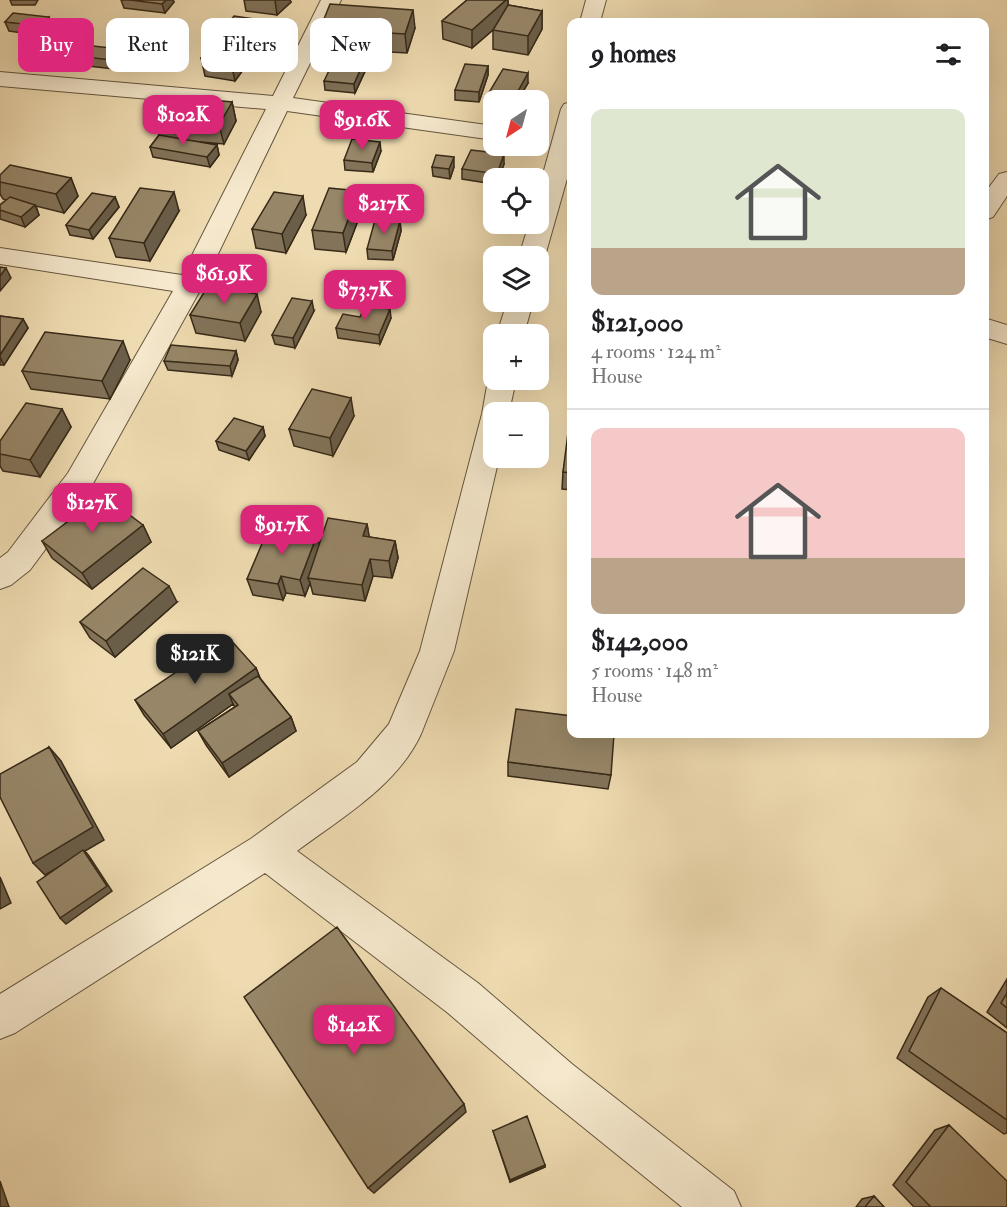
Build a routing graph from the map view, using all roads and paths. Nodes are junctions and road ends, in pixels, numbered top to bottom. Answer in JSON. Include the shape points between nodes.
{"nodes":[{"id":1,"x":331,"y":0,"type":"edge"},
{"id":2,"x":596,"y":0,"type":"edge"},
{"id":3,"x":591,"y":18,"type":"edge"},
{"id":4,"x":0,"y":79,"type":"edge"},
{"id":5,"x":279,"y":103,"type":"junction"},
{"id":6,"x":567,"y":119,"type":"edge"},
{"id":7,"x":483,"y":131,"type":"edge"},
{"id":8,"x":1007,"y":179,"type":"edge"},
{"id":9,"x":562,"y":191,"type":"edge"},
{"id":10,"x":989,"y":205,"type":"edge"},
{"id":11,"x":537,"y":246,"type":"edge"},
{"id":12,"x":0,"y":256,"type":"edge"},
{"id":13,"x":190,"y":285,"type":"junction"},
{"id":14,"x":989,"y":329,"type":"edge"},
{"id":15,"x":1007,"y":335,"type":"edge"},
{"id":16,"x":483,"y":463,"type":"edge"},
{"id":17,"x":0,"y":576,"type":"edge"},
{"id":18,"x":266,"y":851,"type":"junction"},
{"id":19,"x":0,"y":1018,"type":"edge"},
{"id":20,"x":718,"y":1207,"type":"edge"}],
"edges":[{"from":1,"to":5,"type":"street"},
{"from":2,"to":3,"type":"street"},
{"from":4,"to":5,"type":"street"},
{"from":5,"to":7,"type":"street"},
{"from":5,"to":13,"type":"street"},
{"from":6,"to":9,"type":"street","via":[[556,141]]},
{"from":8,"to":10,"type":"street"},
{"from":9,"to":11,"type":"street"},
{"from":12,"to":13,"type":"street"},
{"from":13,"to":17,"type":"street","via":[[79,481],[19,561]]},
{"from":14,"to":15,"type":"street"},
{"from":16,"to":18,"type":"street","via":[[437,651],[403,734],[370,774]]},
{"from":18,"to":19,"type":"street"},
{"from":18,"to":20,"type":"street","via":[[463,998],[557,1079]]}]}
